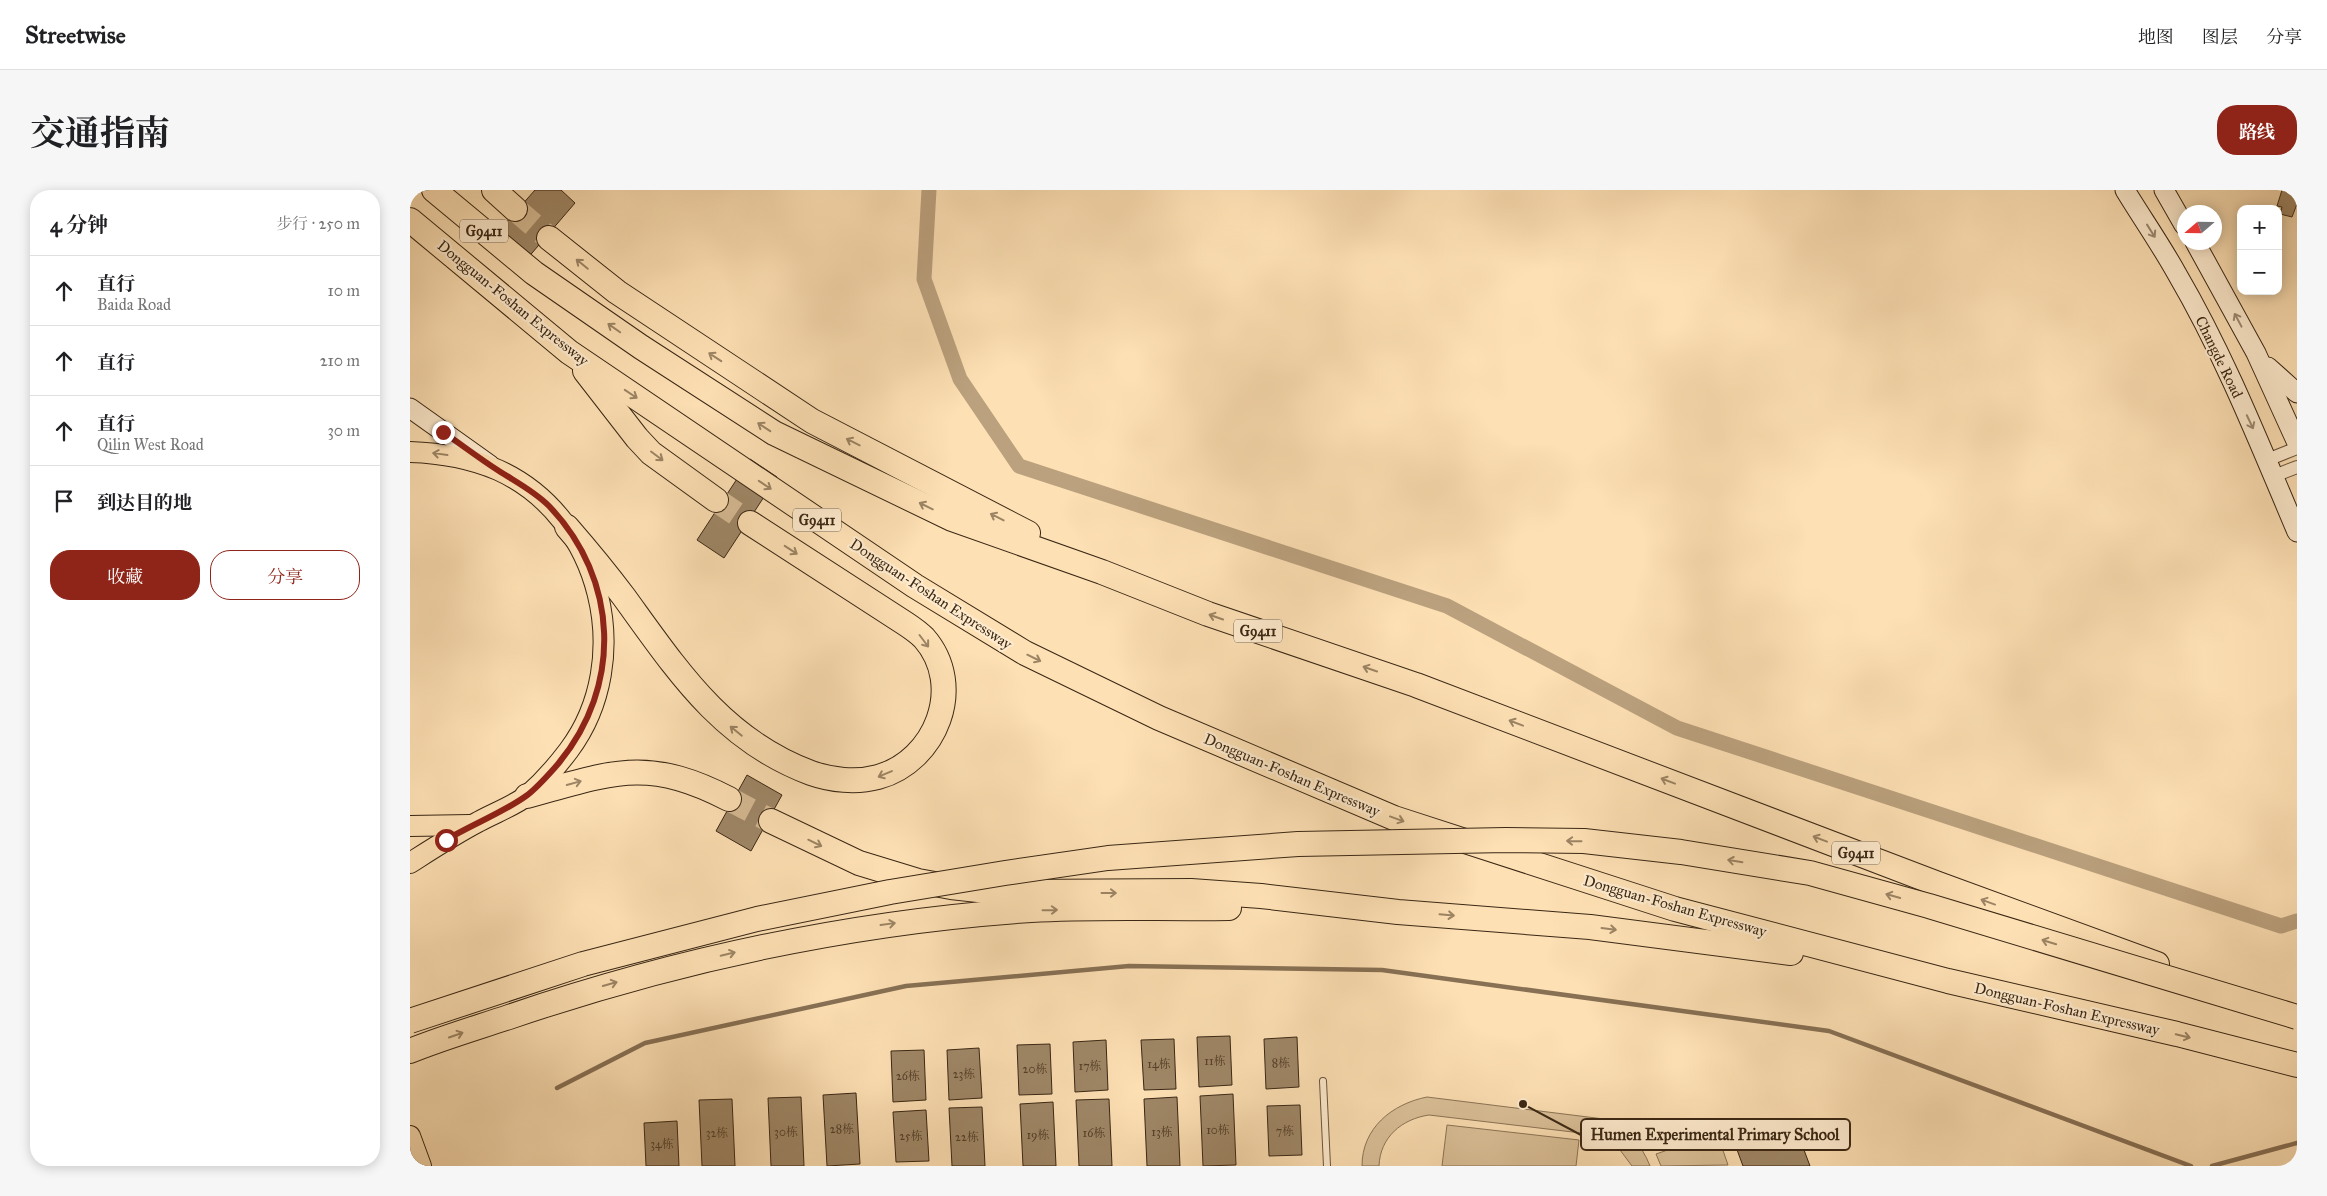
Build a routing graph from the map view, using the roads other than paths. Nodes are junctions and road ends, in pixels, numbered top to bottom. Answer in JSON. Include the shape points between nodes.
{"nodes":[{"id":1,"x":434,"y":190,"type":"edge"},
{"id":2,"x":494,"y":190,"type":"edge"},
{"id":3,"x":2125,"y":190,"type":"edge"},
{"id":4,"x":2164,"y":190,"type":"edge"},
{"id":5,"x":515,"y":209,"type":"tunnel mouth"},
{"id":6,"x":2177,"y":213,"type":"edge"},
{"id":7,"x":410,"y":220,"type":"edge"},
{"id":8,"x":549,"y":238,"type":"tunnel mouth"},
{"id":9,"x":2199,"y":250,"type":"edge"},
{"id":10,"x":569,"y":352,"type":"junction"},
{"id":11,"x":2256,"y":353,"type":"junction"},
{"id":12,"x":2297,"y":393,"type":"edge"},
{"id":13,"x":410,"y":408,"type":"edge"},
{"id":14,"x":2297,"y":443,"type":"edge"},
{"id":15,"x":2297,"y":448,"type":"edge"},
{"id":16,"x":410,"y":452,"type":"edge"},
{"id":17,"x":2297,"y":467,"type":"edge"},
{"id":18,"x":2270,"y":468,"type":"junction"},
{"id":19,"x":499,"y":471,"type":"junction"},
{"id":20,"x":716,"y":500,"type":"tunnel mouth"},
{"id":21,"x":750,"y":523,"type":"tunnel mouth"},
{"id":22,"x":567,"y":527,"type":"junction"},
{"id":23,"x":2297,"y":532,"type":"edge"},
{"id":24,"x":1102,"y":572,"type":"junction"},
{"id":25,"x":527,"y":796,"type":"junction"},
{"id":26,"x":729,"y":799,"type":"tunnel mouth"},
{"id":27,"x":771,"y":821,"type":"tunnel mouth"},
{"id":28,"x":472,"y":825,"type":"junction"},
{"id":29,"x":410,"y":826,"type":"edge"},
{"id":30,"x":410,"y":863,"type":"edge"},
{"id":31,"x":1398,"y":912,"type":"junction"},
{"id":32,"x":1948,"y":981,"type":"junction"},
{"id":33,"x":2297,"y":1016,"type":"edge"},
{"id":34,"x":410,"y":1021,"type":"edge"},
{"id":35,"x":410,"y":1051,"type":"edge"},
{"id":36,"x":2297,"y":1066,"type":"edge"},
{"id":37,"x":1323,"y":1081,"type":"dead end"},
{"id":38,"x":410,"y":1136,"type":"edge"},
{"id":39,"x":421,"y":1166,"type":"edge"},
{"id":40,"x":1327,"y":1166,"type":"edge"}],
"edges":[{"from":24,"to":1,"type":"highway","number":"G9411","one_way":true,"via":[[952,519],[774,433],[641,347],[534,272]]},
{"from":2,"to":5,"type":"highway"},
{"from":3,"to":18,"type":"main road","name":"Changde Road","one_way":true,"via":[[2178,274]]},
{"from":4,"to":6,"type":"main road"},
{"from":7,"to":10,"type":"highway","name":"Dongguan-Foshan Expressway","number":"G9411"},
{"from":24,"to":8,"type":"highway","one_way":true,"via":[[812,421],[617,292]]},
{"from":11,"to":9,"type":"main road","one_way":true},
{"from":10,"to":20,"type":"highway","one_way":true,"via":[[651,453]]},
{"from":10,"to":32,"type":"highway","name":"Dongguan-Foshan Expressway","number":"G9411","one_way":true,"via":[[915,586],[1024,654],[1159,718],[1394,818],[1675,909]]},
{"from":11,"to":12,"type":"main road"},
{"from":11,"to":14,"type":"main road"},
{"from":13,"to":19,"type":"main road"},
{"from":15,"to":18,"type":"street"},
{"from":19,"to":16,"type":"main road","one_way":true,"via":[[438,453]]},
{"from":17,"to":18,"type":"street"},
{"from":18,"to":23,"type":"main road","name":"Changde Road"},
{"from":19,"to":22,"type":"main road","via":[[526,487]]},
{"from":21,"to":22,"type":"highway","one_way":true,"via":[[924,639],[936,658],[945,698],[934,732],[908,762],[878,777],[845,780],[826,777],[786,761],[739,734],[695,693],[603,569]]},
{"from":22,"to":25,"type":"main road","via":[[596,583],[605,641],[602,673],[596,698],[569,750]]},
{"from":33,"to":24,"type":"highway","number":"G9411","one_way":true,"bridge":true,"via":[[1416,685],[1208,614]]},
{"from":25,"to":26,"type":"highway","one_way":true,"via":[[634,771],[674,776],[705,786]]},
{"from":25,"to":28,"type":"main road"},
{"from":27,"to":31,"type":"highway","one_way":true,"via":[[860,863],[918,881],[951,887],[996,892],[1191,891]]},
{"from":28,"to":29,"type":"main road"},
{"from":28,"to":30,"type":"main road"},
{"from":31,"to":32,"type":"highway","number":"G9411","one_way":true,"via":[[1590,927],[1700,940]]},
{"from":35,"to":31,"type":"highway","one_way":true,"via":[[584,991],[680,964],[889,924],[1032,910],[1252,908]]},
{"from":32,"to":36,"type":"highway","name":"Dongguan-Foshan Expressway","number":"G9411","one_way":true,"via":[[2177,1034]]},
{"from":33,"to":34,"type":"highway","one_way":true,"bridge":true,"via":[[1810,873],[1681,852],[1584,841],[1506,840],[1298,844],[1108,858],[1005,873],[757,919],[583,964]]},
{"from":37,"to":40,"type":"lane"},
{"from":38,"to":39,"type":"main road"}]}
